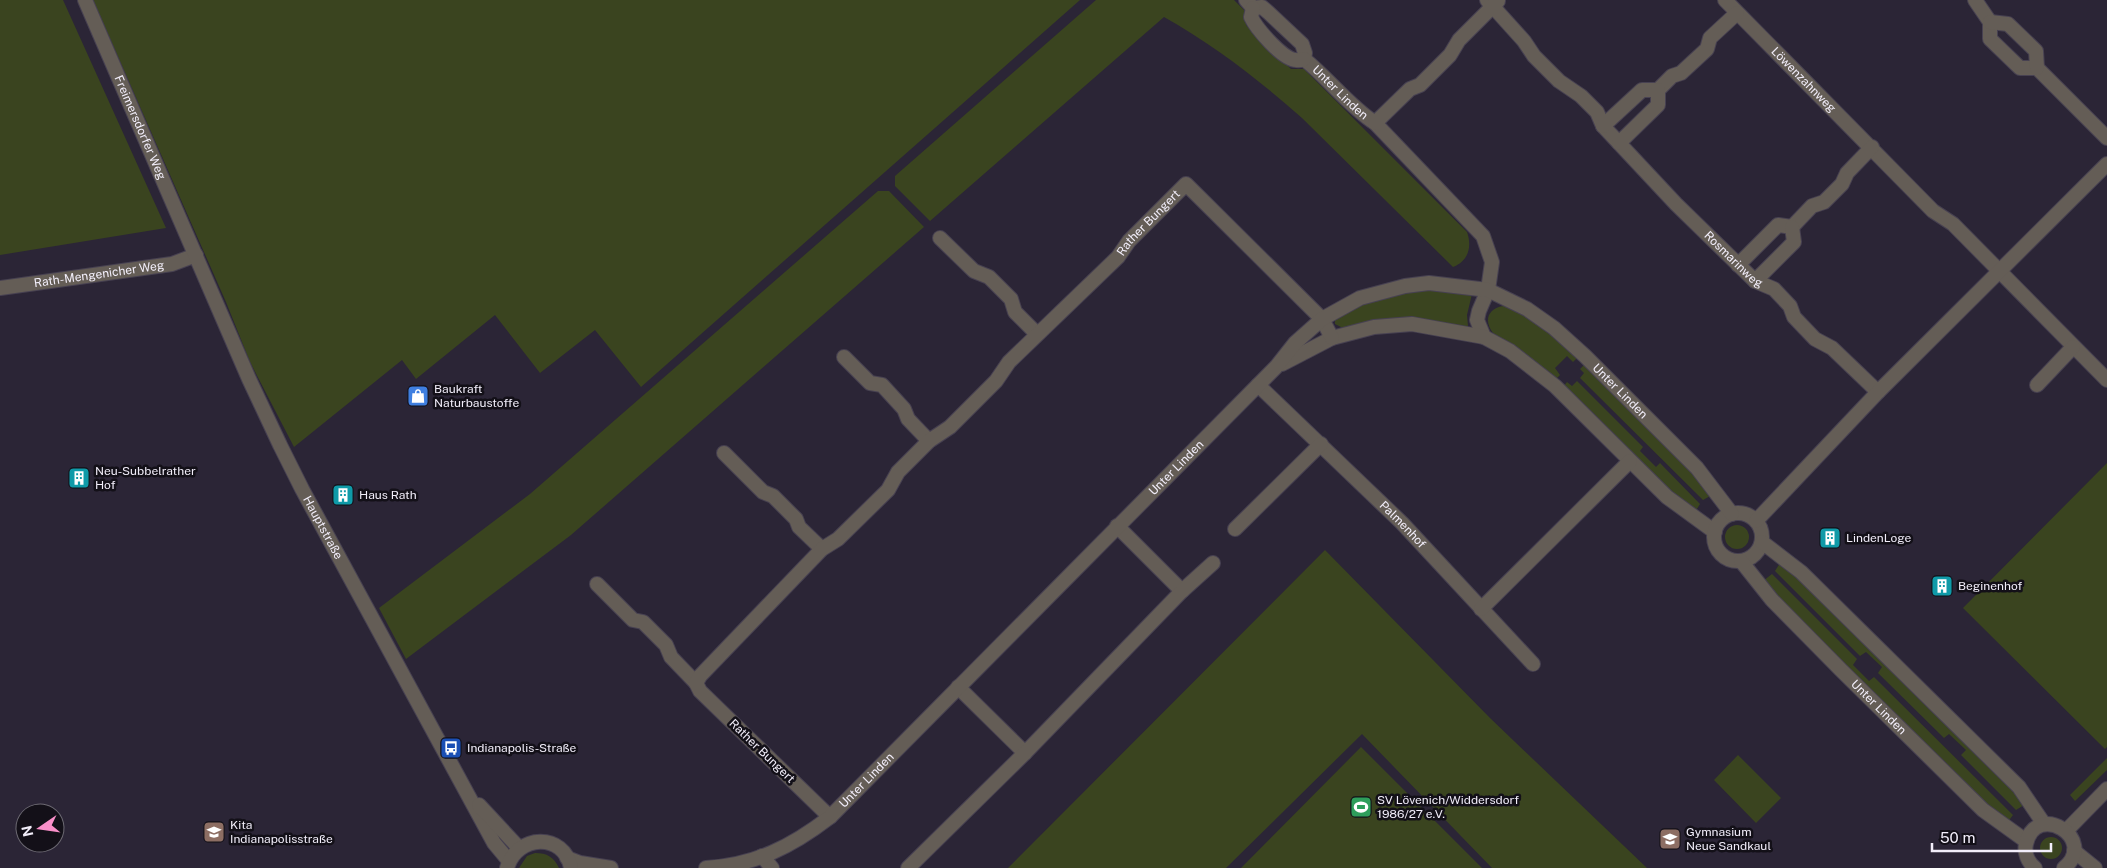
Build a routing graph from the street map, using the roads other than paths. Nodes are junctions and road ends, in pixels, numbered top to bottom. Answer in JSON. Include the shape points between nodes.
{"nodes":[{"id":1,"x":85,"y":0,"type":"edge"},
{"id":2,"x":1725,"y":0,"type":"edge"},
{"id":3,"x":1975,"y":0,"type":"edge"},
{"id":4,"x":1493,"y":2,"type":"edge"},
{"id":5,"x":1250,"y":4,"type":"edge"},
{"id":6,"x":1737,"y":12,"type":"junction"},
{"id":7,"x":1990,"y":22,"type":"junction"},
{"id":8,"x":1304,"y":59,"type":"junction"},
{"id":9,"x":2037,"y":68,"type":"junction"},
{"id":10,"x":1658,"y":90,"type":"junction"},
{"id":11,"x":1375,"y":123,"type":"junction"},
{"id":12,"x":1603,"y":126,"type":"junction"},
{"id":13,"x":2107,"y":138,"type":"edge"},
{"id":14,"x":1619,"y":144,"type":"junction"},
{"id":15,"x":1872,"y":147,"type":"junction"},
{"id":16,"x":2107,"y":164,"type":"edge"},
{"id":17,"x":1792,"y":227,"type":"junction"},
{"id":18,"x":940,"y":238,"type":"dead end"},
{"id":19,"x":196,"y":255,"type":"junction"},
{"id":20,"x":1738,"y":265,"type":"junction"},
{"id":21,"x":1999,"y":272,"type":"junction"},
{"id":22,"x":1755,"y":281,"type":"junction"},
{"id":23,"x":0,"y":288,"type":"edge"},
{"id":24,"x":1488,"y":290,"type":"junction"},
{"id":25,"x":1322,"y":319,"type":"junction"},
{"id":26,"x":1037,"y":334,"type":"junction"},
{"id":27,"x":1484,"y":337,"type":"junction"},
{"id":28,"x":1332,"y":338,"type":"junction"},
{"id":29,"x":2073,"y":347,"type":"junction"},
{"id":30,"x":844,"y":357,"type":"dead end"},
{"id":31,"x":1276,"y":367,"type":"junction"},
{"id":32,"x":2107,"y":380,"type":"edge"},
{"id":33,"x":1258,"y":385,"type":"junction"},
{"id":34,"x":2037,"y":385,"type":"dead end"},
{"id":35,"x":1878,"y":392,"type":"junction"},
{"id":36,"x":929,"y":442,"type":"junction"},
{"id":37,"x":1321,"y":444,"type":"junction"},
{"id":38,"x":724,"y":453,"type":"dead end"},
{"id":39,"x":1630,"y":461,"type":"junction"},
{"id":40,"x":1732,"y":514,"type":"junction"},
{"id":41,"x":1756,"y":521,"type":"junction"},
{"id":42,"x":1117,"y":526,"type":"junction"},
{"id":43,"x":1235,"y":529,"type":"dead end"},
{"id":44,"x":1715,"y":532,"type":"junction"},
{"id":45,"x":1762,"y":542,"type":"junction"},
{"id":46,"x":822,"y":549,"type":"junction"},
{"id":47,"x":1741,"y":561,"type":"junction"},
{"id":48,"x":1213,"y":562,"type":"dead end"},
{"id":49,"x":597,"y":584,"type":"dead end"},
{"id":50,"x":1182,"y":591,"type":"junction"},
{"id":51,"x":1481,"y":609,"type":"junction"},
{"id":52,"x":1533,"y":664,"type":"dead end"},
{"id":53,"x":696,"y":683,"type":"junction"},
{"id":54,"x":958,"y":687,"type":"junction"},
{"id":55,"x":1025,"y":753,"type":"junction"},
{"id":56,"x":2107,"y":789,"type":"edge"},
{"id":57,"x":466,"y":792,"type":"junction"},
{"id":58,"x":830,"y":817,"type":"junction"},
{"id":59,"x":2044,"y":824,"type":"junction"},
{"id":60,"x":2066,"y":830,"type":"junction"},
{"id":61,"x":2026,"y":841,"type":"junction"},
{"id":62,"x":519,"y":848,"type":"junction"},
{"id":63,"x":2074,"y":851,"type":"junction"},
{"id":64,"x":762,"y":856,"type":"junction"},
{"id":65,"x":569,"y":863,"type":"edge"},
{"id":66,"x":508,"y":864,"type":"edge"},
{"id":67,"x":2032,"y":867,"type":"edge"},
{"id":68,"x":611,"y":868,"type":"edge"},
{"id":69,"x":706,"y":868,"type":"edge"},
{"id":70,"x":772,"y":868,"type":"edge"},
{"id":71,"x":908,"y":868,"type":"edge"},
{"id":72,"x":2064,"y":868,"type":"edge"},
{"id":73,"x":2095,"y":868,"type":"edge"}],
"edges":[{"from":1,"to":19,"type":"street","name":"Freimersdorfer Weg"},
{"from":2,"to":6,"type":"street","name":"Löwenzahnweg"},
{"from":3,"to":7,"type":"street"},
{"from":4,"to":11,"type":"street","via":[[1450,55]]},
{"from":4,"to":12,"type":"street","via":[[1540,62],[1597,112]]},
{"from":5,"to":8,"type":"street","name":"Unter Linden","via":[[1262,7],[1302,44]]},
{"from":5,"to":8,"type":"street","name":"Unter Linden","via":[[1256,28],[1286,56],[1295,61]]},
{"from":6,"to":10,"type":"street","via":[[1710,38],[1707,49]]},
{"from":6,"to":15,"type":"street","name":"Löwenzahnweg"},
{"from":7,"to":9,"type":"street","via":[[2008,24],[2036,51]]},
{"from":7,"to":9,"type":"street","via":[[1990,39],[2020,68]]},
{"from":8,"to":11,"type":"street","name":"Unter Linden"},
{"from":9,"to":13,"type":"street"},
{"from":10,"to":12,"type":"street","via":[[1642,90]]},
{"from":10,"to":14,"type":"street","via":[[1658,105]]},
{"from":11,"to":24,"type":"street","name":"Unter Linden","via":[[1484,236],[1492,262]]},
{"from":12,"to":14,"type":"street"},
{"from":14,"to":20,"type":"street","name":"Rosmarinweg"},
{"from":15,"to":17,"type":"street","via":[[1847,173],[1842,184],[1824,202],[1812,206]]},
{"from":15,"to":21,"type":"street","name":"Löwenzahnweg"},
{"from":16,"to":21,"type":"street"},
{"from":17,"to":20,"type":"street","via":[[1778,225]]},
{"from":17,"to":22,"type":"street","via":[[1794,242]]},
{"from":18,"to":26,"type":"street","via":[[974,271],[989,277],[1011,299],[1015,312]]},
{"from":19,"to":23,"type":"street","name":"Rath-Mengenicher Weg","via":[[172,264]]},
{"from":19,"to":57,"type":"street","name":"Hauptstraße","via":[[249,379],[302,489]]},
{"from":20,"to":22,"type":"street","name":"Rosmarinweg"},
{"from":21,"to":29,"type":"street"},
{"from":21,"to":35,"type":"street"},
{"from":22,"to":35,"type":"street","name":"Rosmarinweg","via":[[1774,289],[1814,339],[1832,348]]},
{"from":24,"to":25,"type":"street","name":"Unter Linden","via":[[1429,283],[1404,286],[1360,298]]},
{"from":24,"to":27,"type":"street","name":"Unter Linden","via":[[1477,320]]},
{"from":24,"to":40,"type":"street","name":"Unter Linden","via":[[1527,309],[1579,350],[1697,468]]},
{"from":25,"to":26,"type":"street","name":"Rather Bungert","via":[[1186,184],[1129,241],[1118,257]]},
{"from":25,"to":28,"type":"street"},
{"from":25,"to":31,"type":"street","name":"Unter Linden","via":[[1295,343]]},
{"from":26,"to":36,"type":"street","name":"Rather Bungert","via":[[950,427]]},
{"from":27,"to":28,"type":"street","name":"Unter Linden","via":[[1412,324],[1374,327]]},
{"from":27,"to":39,"type":"street","name":"Unter Linden","via":[[1510,351],[1555,386]]},
{"from":28,"to":31,"type":"street","name":"Unter Linden"},
{"from":29,"to":32,"type":"street"},
{"from":29,"to":34,"type":"street"},
{"from":30,"to":36,"type":"street","via":[[870,383],[882,385]]},
{"from":31,"to":33,"type":"street","name":"Unter Linden"},
{"from":33,"to":37,"type":"street","name":"Palmenhof"},
{"from":33,"to":42,"type":"street","name":"Unter Linden"},
{"from":35,"to":41,"type":"street"},
{"from":36,"to":46,"type":"street","name":"Rather Bungert","via":[[898,472],[888,490],[838,539]]},
{"from":37,"to":43,"type":"street"},
{"from":37,"to":51,"type":"street","name":"Palmenhof","via":[[1402,523]]},
{"from":38,"to":46,"type":"street","via":[[763,492],[773,496]]},
{"from":39,"to":44,"type":"street","name":"Unter Linden","via":[[1667,496]]},
{"from":39,"to":51,"type":"street"},
{"from":40,"to":41,"type":"street","via":[[1745,514]]},
{"from":40,"to":44,"type":"street","via":[[1721,521]]},
{"from":41,"to":45,"type":"street"},
{"from":42,"to":50,"type":"street"},
{"from":42,"to":54,"type":"street","name":"Unter Linden"},
{"from":44,"to":47,"type":"street","via":[[1714,541],[1721,554]]},
{"from":45,"to":47,"type":"street","via":[[1754,555]]},
{"from":45,"to":59,"type":"street","via":[[1801,572],[2013,782]]},
{"from":46,"to":53,"type":"street","name":"Rather Bungert"},
{"from":47,"to":61,"type":"street","name":"Unter Linden","via":[[1772,600],[1983,810]]},
{"from":48,"to":50,"type":"street"},
{"from":49,"to":53,"type":"street","name":"Rather Bungert","via":[[633,620],[643,622]]},
{"from":50,"to":55,"type":"street"},
{"from":51,"to":52,"type":"street","name":"Palmenhof"},
{"from":53,"to":58,"type":"street","name":"Rather Bungert","via":[[700,691]]},
{"from":54,"to":55,"type":"street"},
{"from":54,"to":58,"type":"street","name":"Unter Linden"},
{"from":55,"to":71,"type":"street"},
{"from":56,"to":60,"type":"street"},
{"from":57,"to":62,"type":"street","name":"Hauptstraße"},
{"from":57,"to":66,"type":"street","name":"Hauptstraße"},
{"from":58,"to":64,"type":"street","name":"Unter Linden","via":[[804,838]]},
{"from":59,"to":60,"type":"street"},
{"from":59,"to":61,"type":"street"},
{"from":60,"to":63,"type":"street"},
{"from":61,"to":67,"type":"street","via":[[2026,854]]},
{"from":62,"to":65,"type":"street","via":[[536,841],[545,842],[554,845]]},
{"from":62,"to":66,"type":"street"},
{"from":63,"to":72,"type":"street"},
{"from":63,"to":73,"type":"street"},
{"from":64,"to":69,"type":"street","name":"Unter Linden","via":[[737,864]]},
{"from":64,"to":70,"type":"street"},
{"from":65,"to":68,"type":"street"}]}
